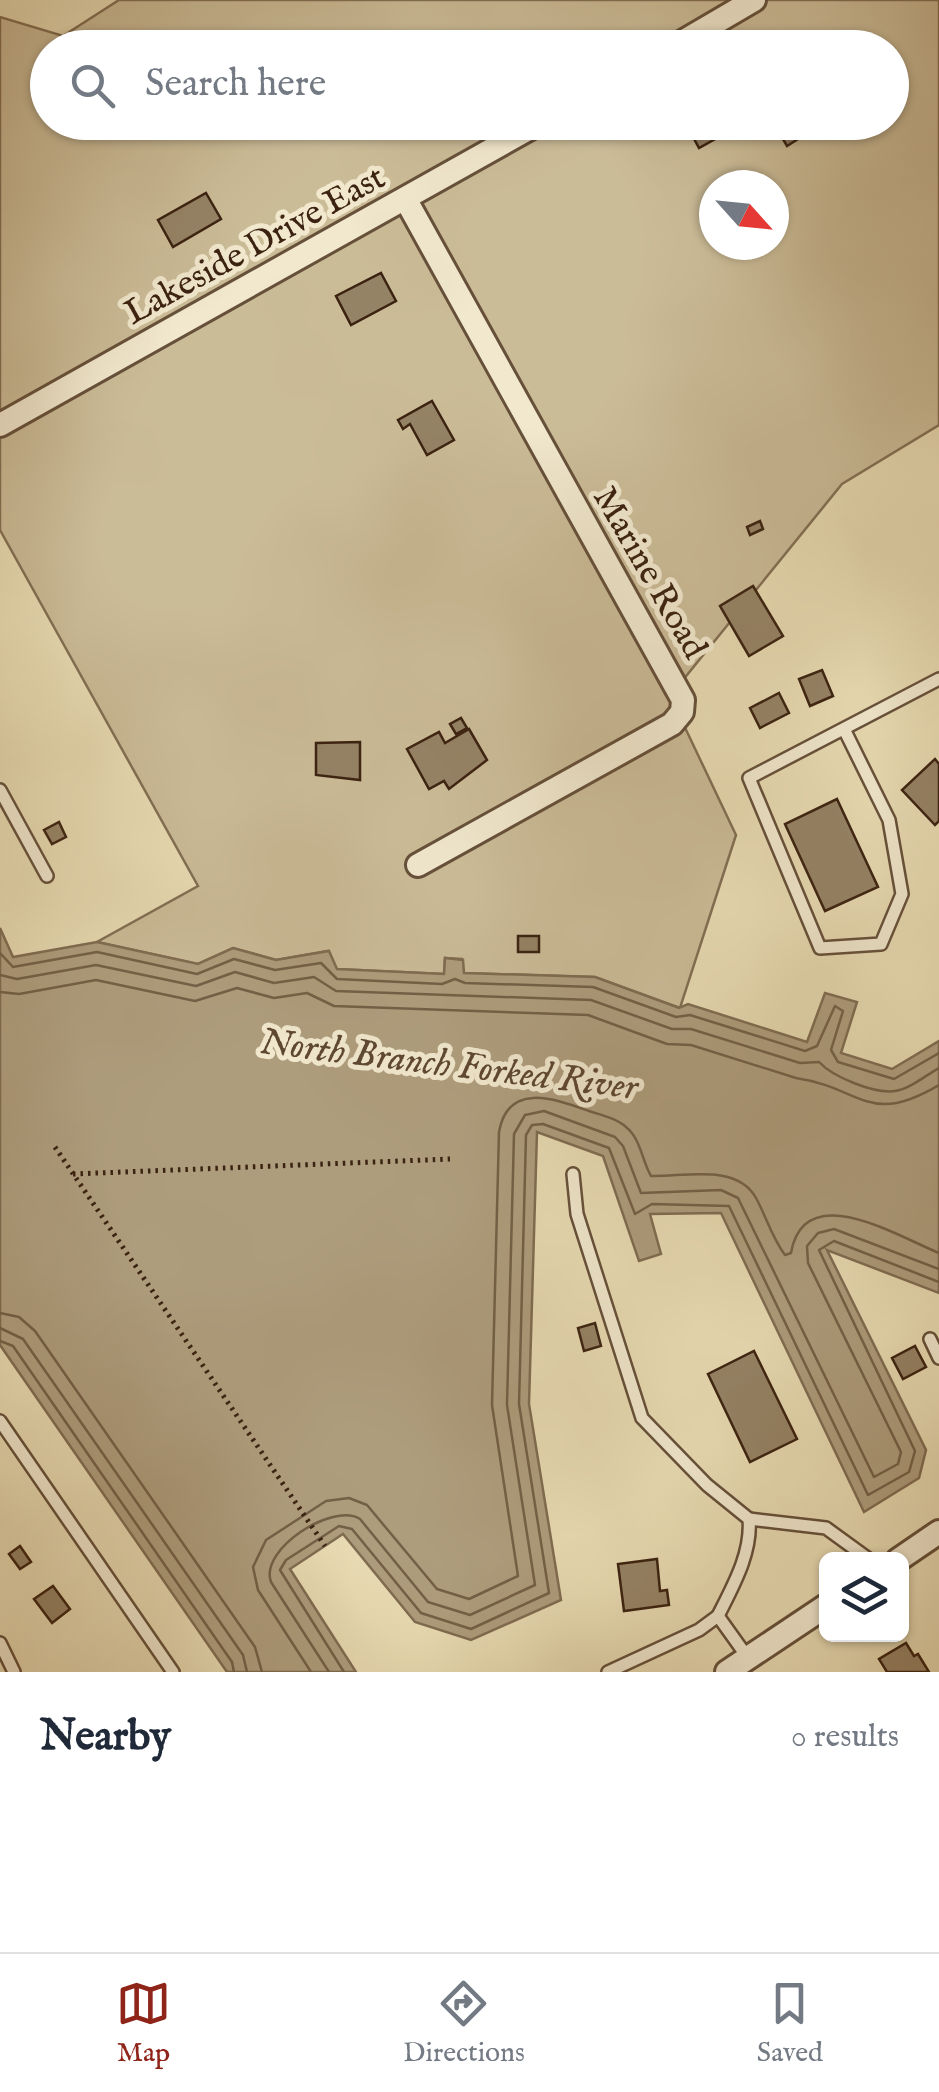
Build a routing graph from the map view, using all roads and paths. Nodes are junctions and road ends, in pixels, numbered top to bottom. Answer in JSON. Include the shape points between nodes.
{"nodes":[{"id":1,"x":754,"y":0,"type":"edge"},
{"id":2,"x":703,"y":30,"type":"edge"},
{"id":3,"x":510,"y":140,"type":"edge"},
{"id":4,"x":406,"y":200,"type":"junction"},
{"id":5,"x":0,"y":425,"type":"edge"},
{"id":6,"x":939,"y":680,"type":"edge"},
{"id":7,"x":844,"y":729,"type":"junction"},
{"id":8,"x":0,"y":790,"type":"edge"},
{"id":9,"x":418,"y":864,"type":"dead end"},
{"id":10,"x":48,"y":876,"type":"dead end"},
{"id":11,"x":55,"y":1147,"type":"dead end"},
{"id":12,"x":450,"y":1159,"type":"dead end"},
{"id":13,"x":72,"y":1174,"type":"junction"},
{"id":14,"x":573,"y":1174,"type":"dead end"},
{"id":15,"x":930,"y":1340,"type":"dead end"},
{"id":16,"x":939,"y":1358,"type":"edge"},
{"id":17,"x":0,"y":1422,"type":"edge"},
{"id":18,"x":749,"y":1518,"type":"junction"},
{"id":19,"x":939,"y":1532,"type":"edge"},
{"id":20,"x":324,"y":1546,"type":"dead end"},
{"id":21,"x":859,"y":1552,"type":"edge"},
{"id":22,"x":909,"y":1552,"type":"edge"},
{"id":23,"x":819,"y":1611,"type":"edge"},
{"id":24,"x":718,"y":1616,"type":"junction"},
{"id":25,"x":0,"y":1643,"type":"edge"},
{"id":26,"x":748,"y":1658,"type":"junction"},
{"id":27,"x":628,"y":1668,"type":"edge"},
{"id":28,"x":14,"y":1672,"type":"edge"},
{"id":29,"x":172,"y":1672,"type":"edge"},
{"id":30,"x":608,"y":1672,"type":"edge"},
{"id":31,"x":726,"y":1672,"type":"edge"}],
"edges":[{"from":1,"to":2,"type":"street"},
{"from":3,"to":4,"type":"street","name":"Lakeside Drive East"},
{"from":4,"to":5,"type":"street","name":"Lakeside Drive East"},
{"from":4,"to":9,"type":"street","name":"Marine Road","via":[[683,700],[672,724]]},
{"from":6,"to":7,"type":"lane"},
{"from":7,"to":7,"type":"lane","via":[[749,778],[820,948],[881,944],[902,894],[889,820]]},
{"from":8,"to":10,"type":"lane"},
{"from":11,"to":13,"type":"path"},
{"from":12,"to":13,"type":"path"},
{"from":13,"to":20,"type":"path"},
{"from":14,"to":18,"type":"lane","via":[[577,1214],[642,1418]]},
{"from":15,"to":16,"type":"lane"},
{"from":17,"to":29,"type":"lane"},
{"from":18,"to":21,"type":"lane","via":[[826,1528]]},
{"from":18,"to":24,"type":"lane","via":[[751,1536],[739,1574]]},
{"from":19,"to":22,"type":"street"},
{"from":23,"to":26,"type":"street"},
{"from":24,"to":26,"type":"lane"},
{"from":24,"to":27,"type":"lane"},
{"from":25,"to":28,"type":"lane"},
{"from":26,"to":31,"type":"street"},
{"from":27,"to":30,"type":"lane"}]}
